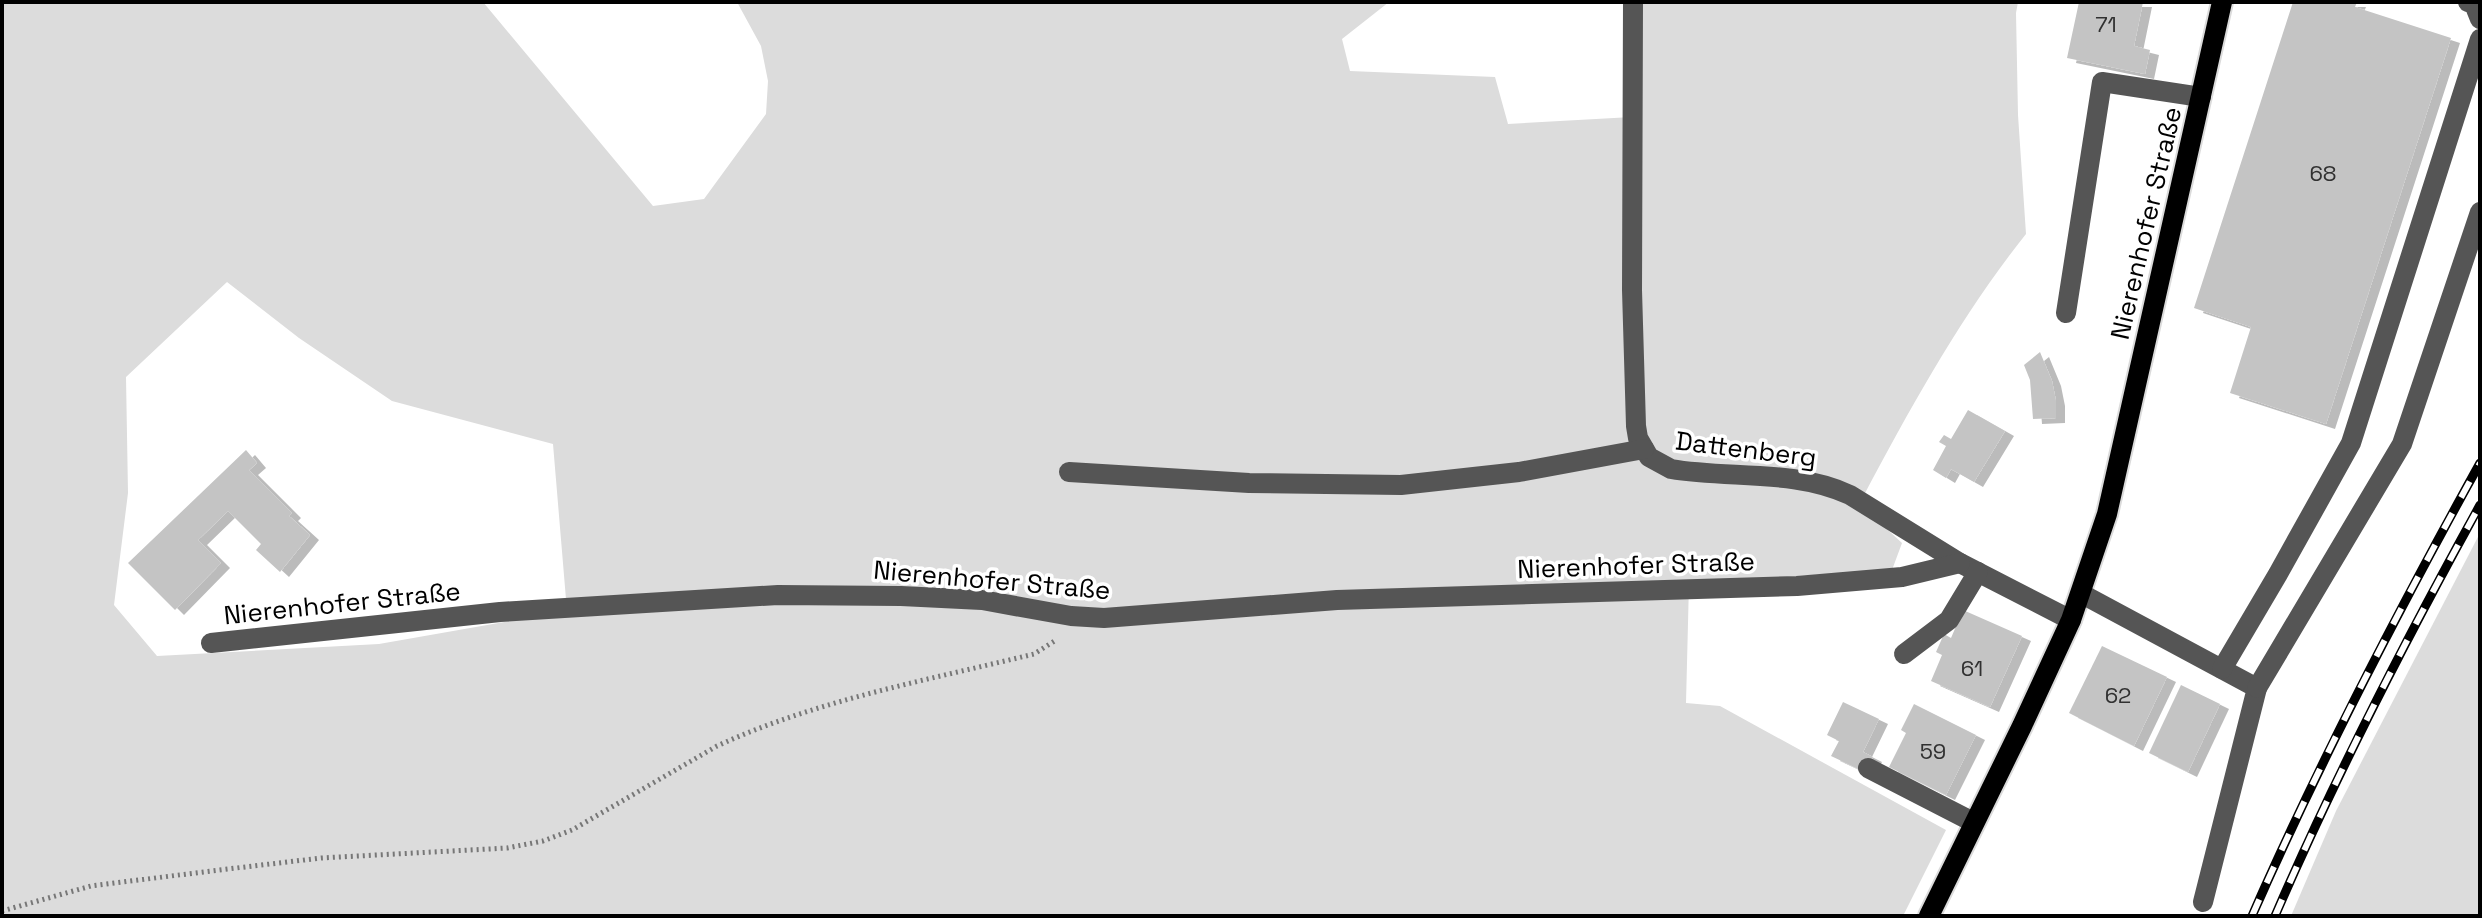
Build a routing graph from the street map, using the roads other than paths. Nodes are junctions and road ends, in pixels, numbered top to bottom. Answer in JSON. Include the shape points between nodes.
{"nodes":[{"id":1,"x":1633,"y":2,"type":"edge"},
{"id":2,"x":2222,"y":2,"type":"edge"},
{"id":3,"x":2468,"y":2,"type":"edge"},
{"id":4,"x":2480,"y":19,"type":"edge"},
{"id":5,"x":2480,"y":39,"type":"edge"},
{"id":6,"x":2201,"y":97,"type":"junction"},
{"id":7,"x":2480,"y":212,"type":"edge"},
{"id":8,"x":2066,"y":313,"type":"dead end"},
{"id":9,"x":1644,"y":449,"type":"junction"},
{"id":10,"x":1069,"y":472,"type":"dead end"},
{"id":11,"x":1969,"y":567,"type":"junction"},
{"id":12,"x":2082,"y":594,"type":"junction"},
{"id":13,"x":2071,"y":620,"type":"junction"},
{"id":14,"x":211,"y":643,"type":"dead end"},
{"id":15,"x":1904,"y":654,"type":"dead end"},
{"id":16,"x":2222,"y":669,"type":"junction"},
{"id":17,"x":2257,"y":688,"type":"junction"},
{"id":18,"x":1868,"y":768,"type":"dead end"},
{"id":19,"x":1973,"y":822,"type":"junction"},
{"id":20,"x":2203,"y":902,"type":"dead end"},
{"id":21,"x":1929,"y":916,"type":"edge"}],
"edges":[{"from":1,"to":9,"type":"street","name":"Dattenberg","via":[[1632,304],[1636,426]]},
{"from":2,"to":6,"type":"main road","name":"Nierenhofer Straße"},
{"from":3,"to":4,"type":"street"},
{"from":5,"to":16,"type":"street","via":[[2351,443]]},
{"from":6,"to":8,"type":"street","via":[[2102,82]]},
{"from":6,"to":12,"type":"main road","name":"Nierenhofer Straße","via":[[2107,514]]},
{"from":7,"to":17,"type":"street","via":[[2402,444]]},
{"from":9,"to":10,"type":"street","via":[[1519,472],[1401,485]]},
{"from":9,"to":11,"type":"street","name":"Dattenberg","via":[[1671,469],[1832,486]]},
{"from":11,"to":13,"type":"street","name":"Dattenberg"},
{"from":11,"to":14,"type":"street","name":"Nierenhofer Straße","via":[[1797,586],[1337,600],[1104,618],[982,600],[778,595],[500,612]]},
{"from":11,"to":15,"type":"street","via":[[1949,620]]},
{"from":12,"to":13,"type":"main road","name":"Nierenhofer Straße"},
{"from":12,"to":16,"type":"street"},
{"from":13,"to":19,"type":"main road","name":"Nierenhofer Straße"},
{"from":16,"to":17,"type":"street"},
{"from":17,"to":20,"type":"street"},
{"from":18,"to":19,"type":"street"},
{"from":19,"to":21,"type":"main road","name":"Nierenhofer Straße"}]}
